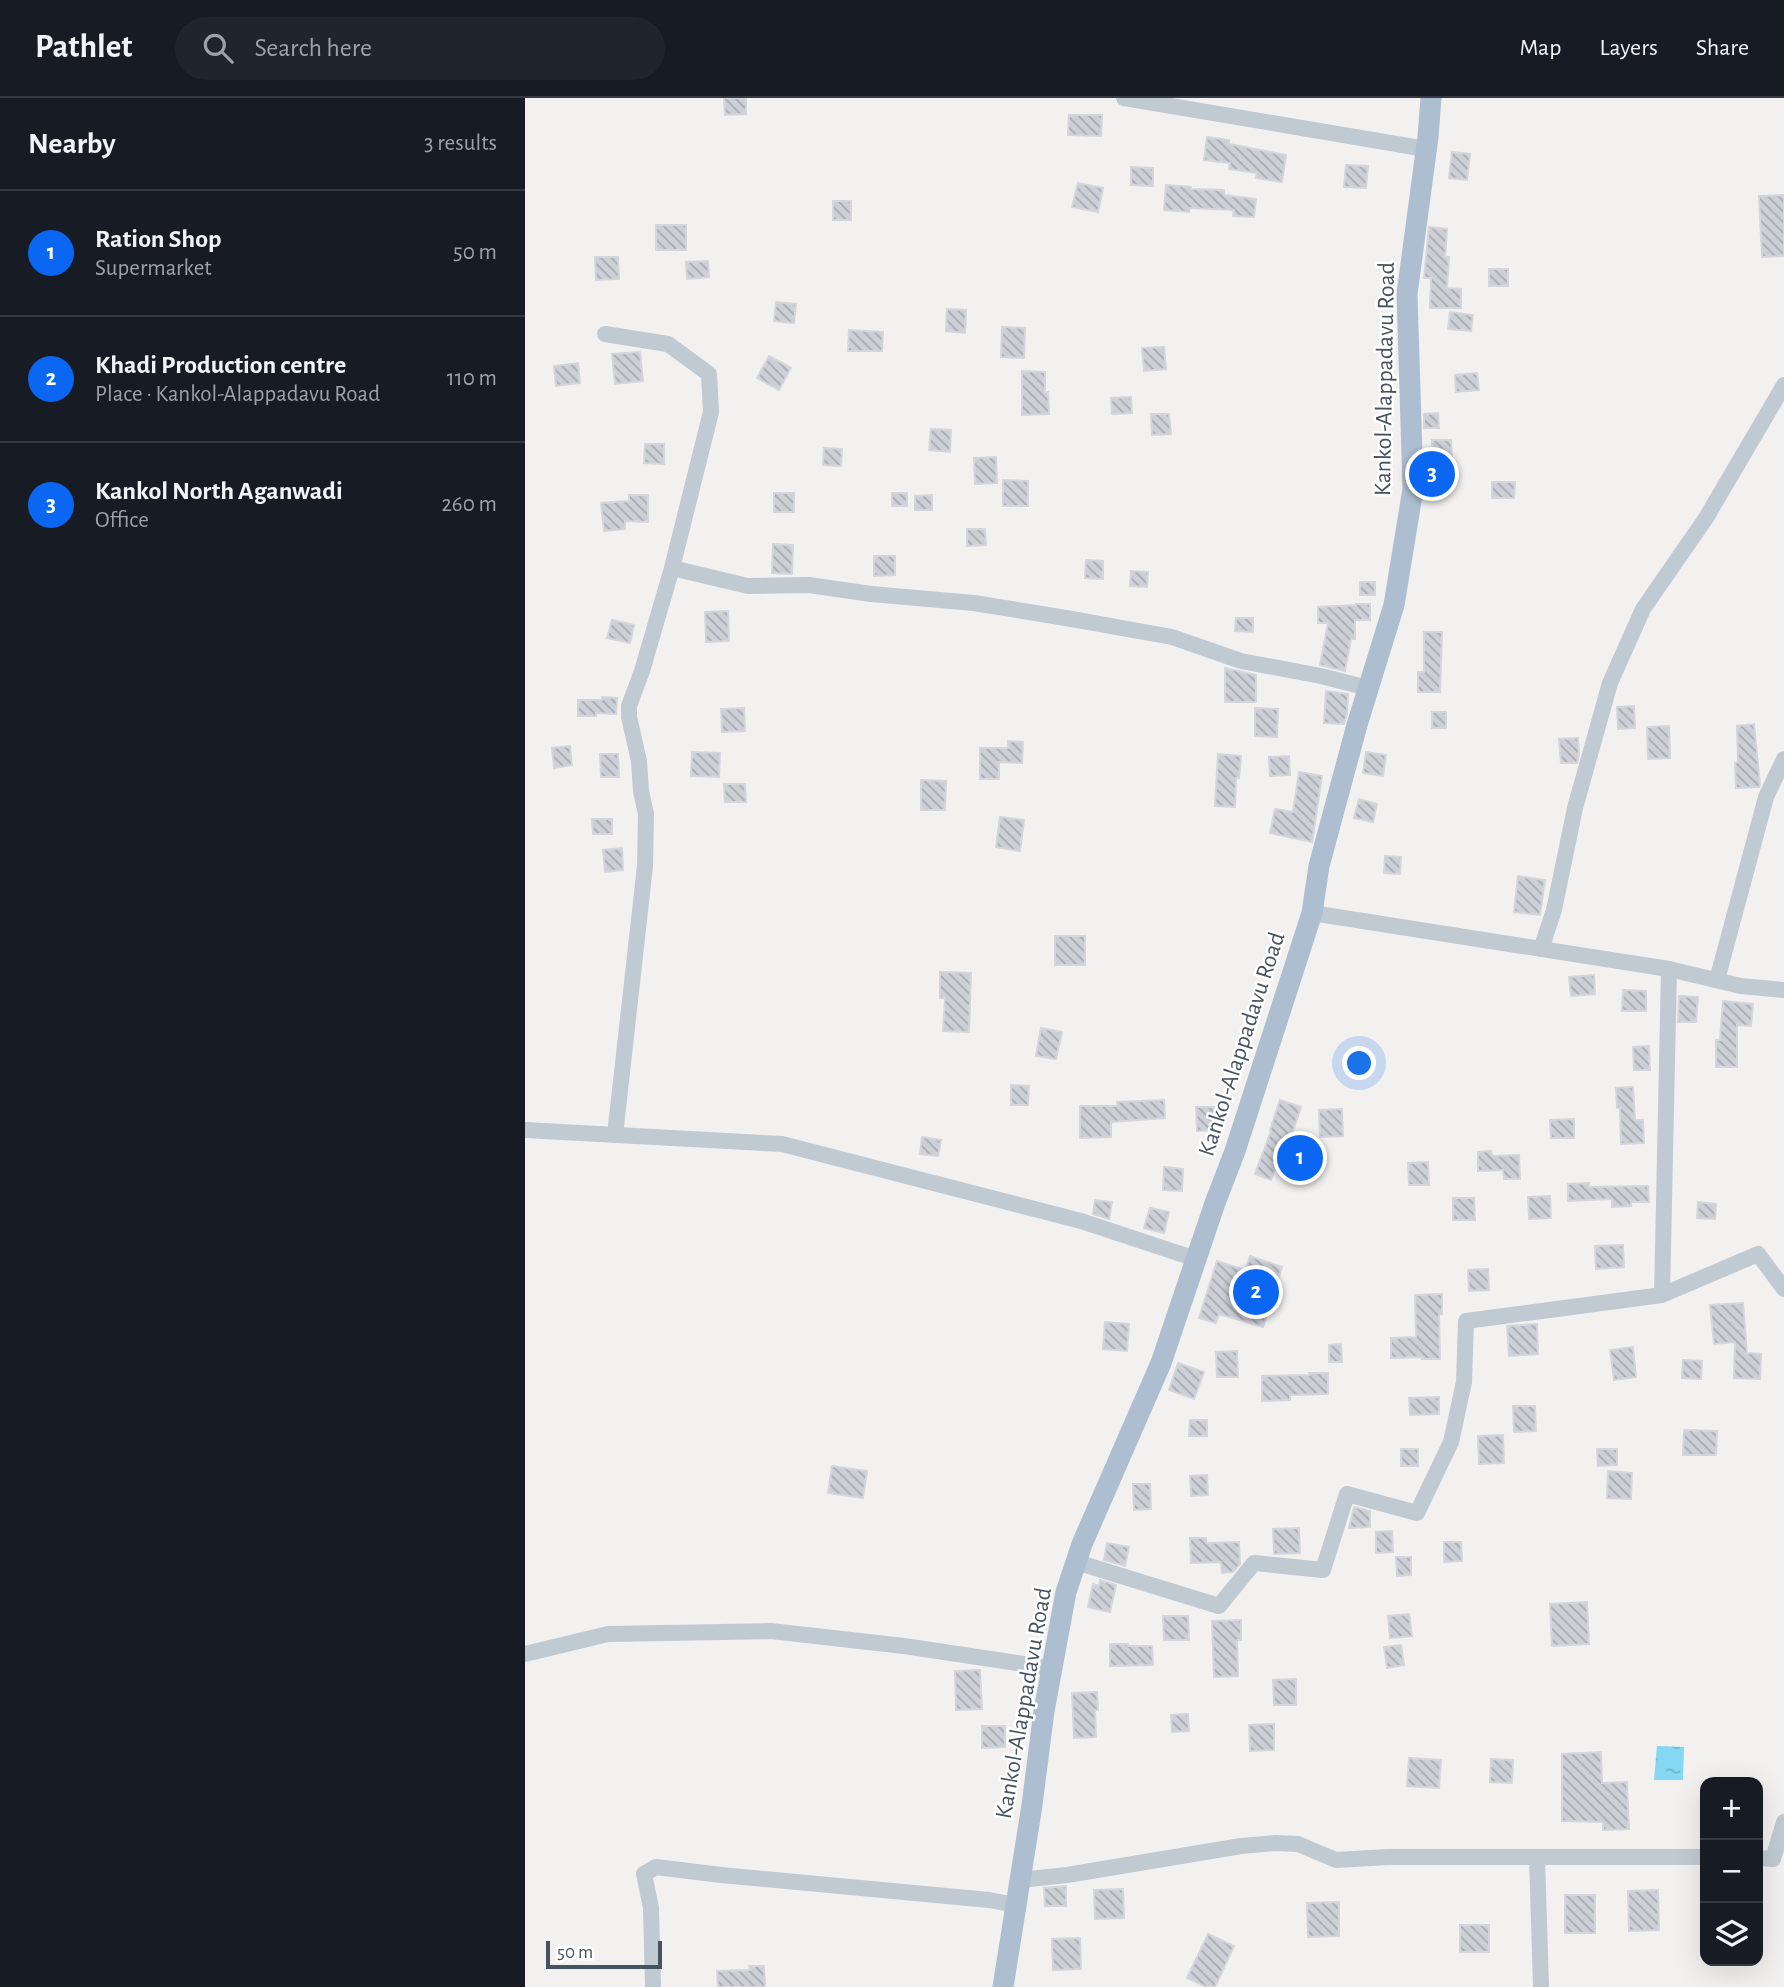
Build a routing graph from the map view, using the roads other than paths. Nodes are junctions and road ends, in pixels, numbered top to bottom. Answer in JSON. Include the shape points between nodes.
{"nodes":[{"id":1,"x":1124,"y":98,"type":"edge"},
{"id":2,"x":1431,"y":98,"type":"edge"},
{"id":3,"x":1426,"y":149,"type":"junction"},
{"id":4,"x":604,"y":334,"type":"dead end"},
{"id":5,"x":1784,"y":385,"type":"edge"},
{"id":6,"x":672,"y":568,"type":"junction"},
{"id":7,"x":1368,"y":688,"type":"junction"},
{"id":8,"x":1784,"y":759,"type":"edge"},
{"id":9,"x":1312,"y":913,"type":"junction"},
{"id":10,"x":1541,"y":950,"type":"junction"},
{"id":11,"x":1669,"y":970,"type":"junction"},
{"id":12,"x":1717,"y":981,"type":"junction"},
{"id":13,"x":1784,"y":990,"type":"edge"},
{"id":14,"x":525,"y":1130,"type":"edge"},
{"id":15,"x":615,"y":1135,"type":"junction"},
{"id":16,"x":1196,"y":1259,"type":"junction"},
{"id":17,"x":1784,"y":1289,"type":"edge"},
{"id":18,"x":1662,"y":1295,"type":"junction"},
{"id":19,"x":1076,"y":1562,"type":"junction"},
{"id":20,"x":525,"y":1654,"type":"edge"},
{"id":21,"x":1051,"y":1668,"type":"junction"},
{"id":22,"x":1784,"y":1822,"type":"edge"},
{"id":23,"x":1537,"y":1857,"type":"junction"},
{"id":24,"x":1700,"y":1857,"type":"edge"},
{"id":25,"x":1763,"y":1858,"type":"edge"},
{"id":26,"x":1020,"y":1880,"type":"junction"},
{"id":27,"x":1016,"y":1905,"type":"junction"},
{"id":28,"x":653,"y":1987,"type":"edge"},
{"id":29,"x":1003,"y":1987,"type":"edge"},
{"id":30,"x":1541,"y":1987,"type":"edge"}],
"edges":[{"from":1,"to":3,"type":"street"},
{"from":2,"to":3,"type":"main road","name":"Kankol-Alappadavu Road"},
{"from":3,"to":7,"type":"main road","name":"Kankol-Alappadavu Road","via":[[1407,295],[1413,489],[1394,605]]},
{"from":4,"to":6,"type":"street","via":[[668,344],[709,374],[711,412]]},
{"from":5,"to":10,"type":"street","via":[[1706,519],[1643,609],[1610,683]]},
{"from":6,"to":7,"type":"street","via":[[748,586],[809,585],[1066,618],[1171,637],[1241,661]]},
{"from":6,"to":15,"type":"street","via":[[629,706],[646,814],[645,866]]},
{"from":7,"to":9,"type":"main road","name":"Kankol-Alappadavu Road","via":[[1319,866]]},
{"from":8,"to":12,"type":"street","via":[[1766,797]]},
{"from":9,"to":10,"type":"street"},
{"from":9,"to":16,"type":"main road","name":"Kankol-Alappadavu Road"},
{"from":10,"to":11,"type":"street"},
{"from":11,"to":12,"type":"street"},
{"from":11,"to":18,"type":"street"},
{"from":12,"to":13,"type":"street"},
{"from":14,"to":15,"type":"street"},
{"from":15,"to":16,"type":"street","via":[[782,1144],[1080,1221]]},
{"from":16,"to":19,"type":"main road","name":"Kankol-Alappadavu Road","via":[[1161,1363]]},
{"from":17,"to":18,"type":"street","via":[[1758,1254]]},
{"from":18,"to":19,"type":"street","via":[[1467,1321],[1464,1382],[1451,1442],[1417,1513],[1347,1494],[1323,1570],[1254,1563],[1219,1606]]},
{"from":19,"to":21,"type":"main road","name":"Kankol-Alappadavu Road"},
{"from":20,"to":21,"type":"street","via":[[608,1634],[771,1631]]},
{"from":21,"to":26,"type":"main road","name":"Kankol-Alappadavu Road"},
{"from":22,"to":25,"type":"street","via":[[1773,1859]]},
{"from":23,"to":24,"type":"street"},
{"from":23,"to":26,"type":"street","via":[[1336,1860],[1298,1844],[1275,1843]]},
{"from":23,"to":30,"type":"street"},
{"from":26,"to":27,"type":"main road","name":"Kankol-Alappadavu Road"},
{"from":27,"to":28,"type":"street","via":[[656,1867],[644,1874],[651,1908]]},
{"from":27,"to":29,"type":"main road","name":"Kankol-Alappadavu Road"}]}
